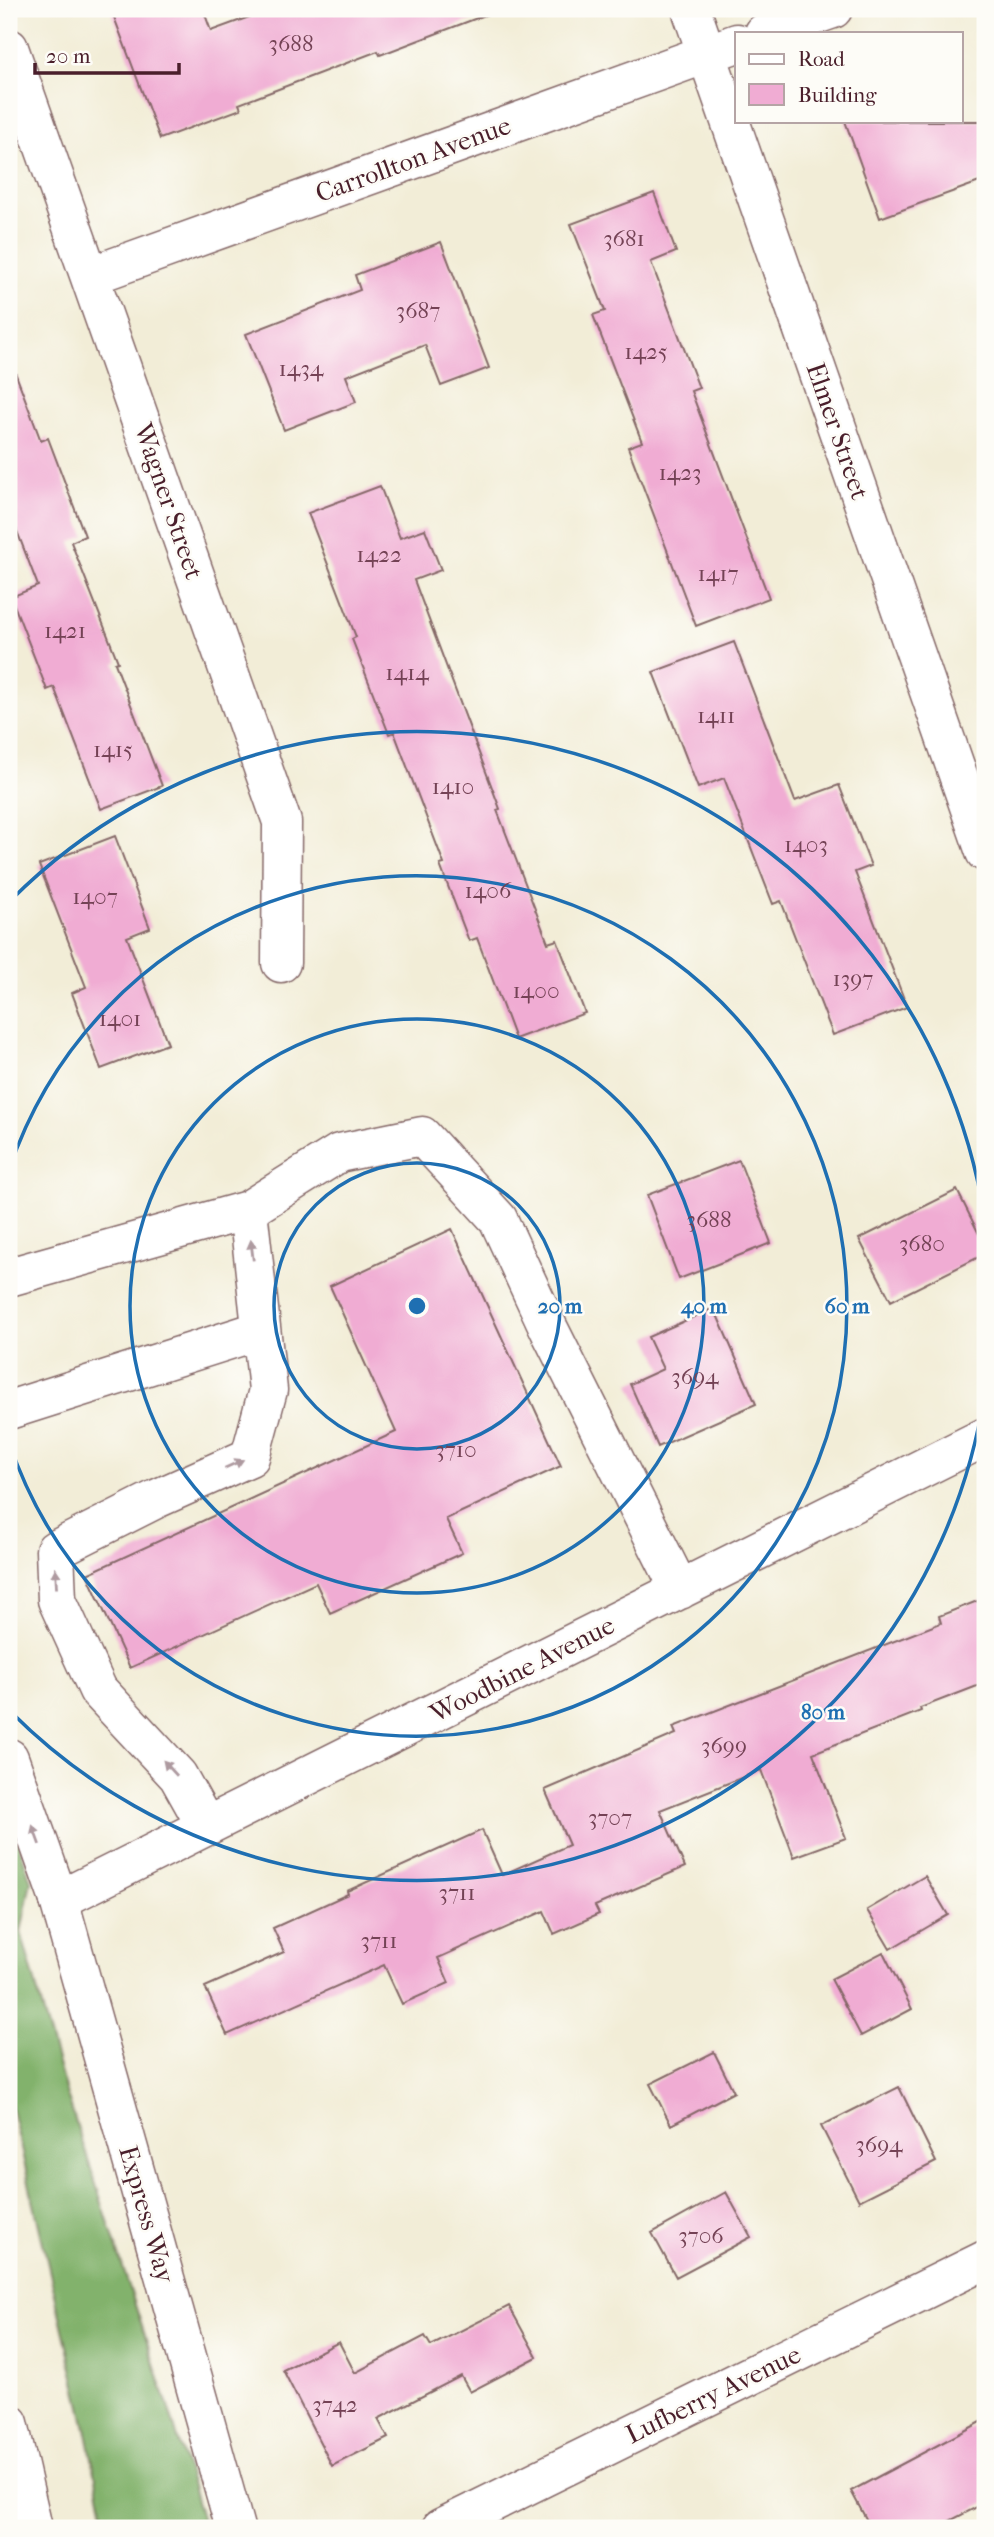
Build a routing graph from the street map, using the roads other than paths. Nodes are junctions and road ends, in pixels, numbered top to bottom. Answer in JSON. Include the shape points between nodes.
{"nodes":[{"id":1,"x":691,"y":9,"type":"edge"},
{"id":2,"x":833,"y":9,"type":"edge"},
{"id":3,"x":767,"y":32,"type":"edge"},
{"id":4,"x":9,"y":48,"type":"edge"},
{"id":5,"x":722,"y":48,"type":"edge"},
{"id":6,"x":735,"y":88,"type":"edge"},
{"id":7,"x":746,"y":122,"type":"edge"},
{"id":8,"x":90,"y":276,"type":"junction"},
{"id":9,"x":985,"y":852,"type":"edge"},
{"id":10,"x":281,"y":963,"type":"dead end"},
{"id":11,"x":248,"y":1210,"type":"junction"},
{"id":12,"x":9,"y":1278,"type":"edge"},
{"id":13,"x":261,"y":1330,"type":"junction"},
{"id":14,"x":9,"y":1410,"type":"edge"},
{"id":15,"x":985,"y":1437,"type":"edge"},
{"id":16,"x":680,"y":1590,"type":"junction"},
{"id":17,"x":9,"y":1758,"type":"edge"},
{"id":18,"x":206,"y":1826,"type":"junction"},
{"id":19,"x":59,"y":1900,"type":"junction"},
{"id":20,"x":985,"y":2260,"type":"edge"},
{"id":21,"x":9,"y":2423,"type":"edge"},
{"id":22,"x":33,"y":2528,"type":"edge"},
{"id":23,"x":235,"y":2528,"type":"edge"},
{"id":24,"x":441,"y":2528,"type":"edge"}],
"edges":[{"from":1,"to":5,"type":"main road","name":"Elmer Street"},
{"from":2,"to":3,"type":"main road"},
{"from":4,"to":8,"type":"main road","name":"Wagner Street"},
{"from":5,"to":6,"type":"main road","name":"Elmer Street"},
{"from":5,"to":8,"type":"main road","name":"Carrollton Avenue"},
{"from":7,"to":9,"type":"main road","name":"Elmer Street"},
{"from":8,"to":10,"type":"main road","name":"Wagner Street","via":[[282,822]]},
{"from":11,"to":12,"type":"main road"},
{"from":13,"to":11,"type":"main road","one_way":true},
{"from":11,"to":16,"type":"main road","via":[[340,1153],[422,1136],[498,1219]]},
{"from":13,"to":14,"type":"main road"},
{"from":18,"to":13,"type":"main road","one_way":true,"via":[[178,1776],[98,1690],[57,1600],[55,1550],[250,1457],[268,1391]]},
{"from":15,"to":16,"type":"main road","name":"Woodbine Avenue"},
{"from":16,"to":18,"type":"main road","name":"Woodbine Avenue"},
{"from":19,"to":17,"type":"main road","name":"Express Way","one_way":true},
{"from":18,"to":19,"type":"main road","name":"Woodbine Avenue"},
{"from":19,"to":23,"type":"main road","name":"Express Way"},
{"from":20,"to":24,"type":"main road","name":"Lufberry Avenue"},
{"from":21,"to":22,"type":"main road"}]}
